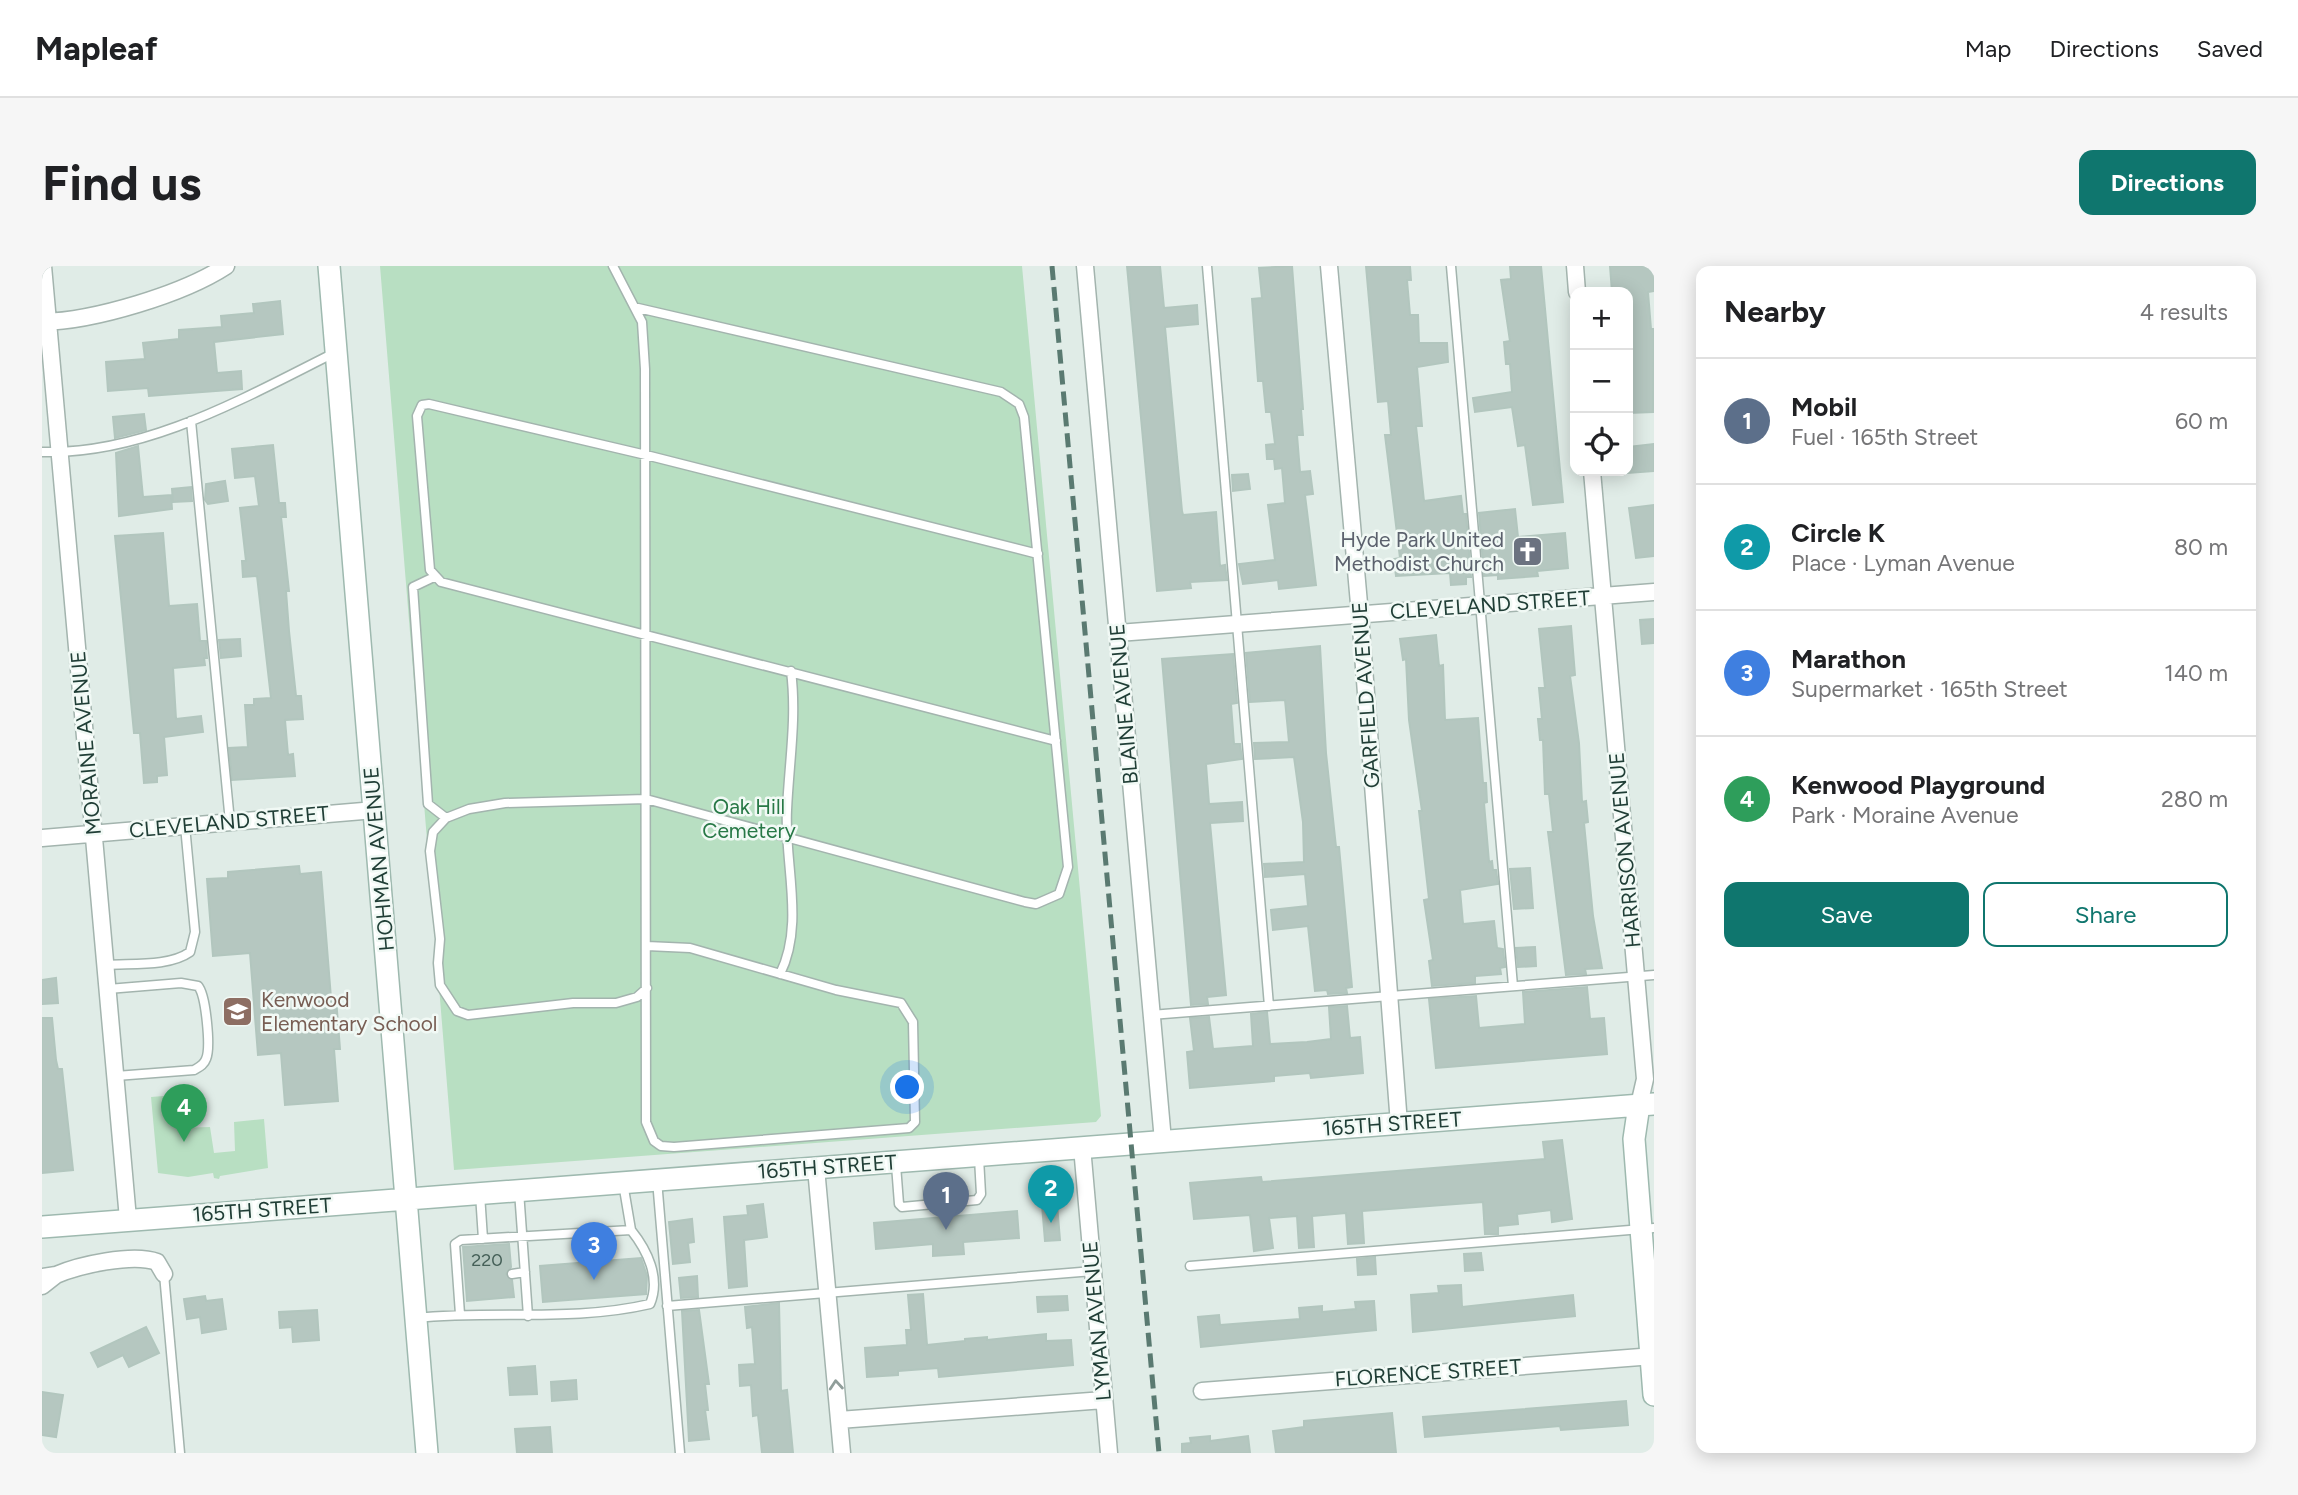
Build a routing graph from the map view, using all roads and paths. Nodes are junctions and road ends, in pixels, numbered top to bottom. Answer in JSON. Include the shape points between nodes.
{"nodes":[{"id":1,"x":43,"y":266,"type":"edge"},
{"id":2,"x":226,"y":266,"type":"edge"},
{"id":3,"x":329,"y":266,"type":"edge"},
{"id":4,"x":614,"y":266,"type":"edge"},
{"id":5,"x":1085,"y":266,"type":"edge"},
{"id":6,"x":1207,"y":266,"type":"edge"},
{"id":7,"x":1329,"y":266,"type":"edge"},
{"id":8,"x":1451,"y":266,"type":"edge"},
{"id":9,"x":1575,"y":266,"type":"edge"},
{"id":10,"x":1577,"y":287,"type":"edge"},
{"id":11,"x":638,"y":308,"type":"junction"},
{"id":12,"x":45,"y":322,"type":"edge"},
{"id":13,"x":336,"y":352,"type":"junction"},
{"id":14,"x":191,"y":421,"type":"junction"},
{"id":15,"x":42,"y":452,"type":"edge"},
{"id":16,"x":60,"y":452,"type":"junction"},
{"id":17,"x":646,"y":454,"type":"junction"},
{"id":18,"x":1592,"y":476,"type":"edge"},
{"id":19,"x":1038,"y":554,"type":"junction"},
{"id":20,"x":434,"y":576,"type":"junction"},
{"id":21,"x":1654,"y":592,"type":"edge"},
{"id":22,"x":1602,"y":596,"type":"junction"},
{"id":23,"x":1481,"y":605,"type":"junction"},
{"id":24,"x":1360,"y":615,"type":"junction"},
{"id":25,"x":1237,"y":625,"type":"junction"},
{"id":26,"x":646,"y":633,"type":"junction"},
{"id":27,"x":1118,"y":634,"type":"junction"},
{"id":28,"x":791,"y":671,"type":"junction"},
{"id":29,"x":1056,"y":741,"type":"junction"},
{"id":30,"x":646,"y":799,"type":"junction"},
{"id":31,"x":375,"y":810,"type":"junction"},
{"id":32,"x":446,"y":818,"type":"junction"},
{"id":33,"x":230,"y":822,"type":"junction"},
{"id":34,"x":185,"y":826,"type":"junction"},
{"id":35,"x":94,"y":834,"type":"junction"},
{"id":36,"x":787,"y":837,"type":"junction"},
{"id":37,"x":42,"y":838,"type":"edge"},
{"id":38,"x":647,"y":946,"type":"junction"},
{"id":39,"x":106,"y":965,"type":"junction"},
{"id":40,"x":780,"y":974,"type":"junction"},
{"id":41,"x":1654,"y":975,"type":"edge"},
{"id":42,"x":1636,"y":976,"type":"junction"},
{"id":43,"x":1513,"y":986,"type":"junction"},
{"id":44,"x":647,"y":988,"type":"junction"},
{"id":45,"x":108,"y":989,"type":"junction"},
{"id":46,"x":1390,"y":996,"type":"junction"},
{"id":47,"x":1269,"y":1006,"type":"junction"},
{"id":48,"x":1151,"y":1015,"type":"junction"},
{"id":49,"x":116,"y":1076,"type":"junction"},
{"id":50,"x":1646,"y":1105,"type":"edge"},
{"id":51,"x":1399,"y":1124,"type":"junction"},
{"id":52,"x":1163,"y":1141,"type":"junction"},
{"id":53,"x":1082,"y":1147,"type":"junction"},
{"id":54,"x":978,"y":1156,"type":"junction"},
{"id":55,"x":896,"y":1162,"type":"junction"},
{"id":56,"x":816,"y":1168,"type":"junction"},
{"id":57,"x":657,"y":1181,"type":"junction"},
{"id":58,"x":623,"y":1183,"type":"junction"},
{"id":59,"x":519,"y":1191,"type":"junction"},
{"id":60,"x":480,"y":1194,"type":"junction"},
{"id":61,"x":408,"y":1199,"type":"junction"},
{"id":62,"x":128,"y":1219,"type":"junction"},
{"id":63,"x":42,"y":1227,"type":"edge"},
{"id":64,"x":1647,"y":1228,"type":"edge"},
{"id":65,"x":631,"y":1230,"type":"junction"},
{"id":66,"x":523,"y":1237,"type":"junction"},
{"id":67,"x":483,"y":1239,"type":"junction"},
{"id":68,"x":1189,"y":1266,"type":"dead end"},
{"id":69,"x":1093,"y":1271,"type":"junction"},
{"id":70,"x":525,"y":1272,"type":"junction"},
{"id":71,"x":164,"y":1274,"type":"joint"},
{"id":72,"x":512,"y":1274,"type":"dead end"},
{"id":73,"x":49,"y":1276,"type":"edge"},
{"id":74,"x":42,"y":1286,"type":"edge"},
{"id":75,"x":828,"y":1292,"type":"junction"},
{"id":76,"x":667,"y":1306,"type":"junction"},
{"id":77,"x":460,"y":1314,"type":"junction"},
{"id":78,"x":528,"y":1317,"type":"junction"},
{"id":79,"x":416,"y":1318,"type":"junction"},
{"id":80,"x":1652,"y":1356,"type":"edge"},
{"id":81,"x":1202,"y":1391,"type":"dead end"},
{"id":82,"x":1654,"y":1395,"type":"edge"},
{"id":83,"x":1104,"y":1400,"type":"junction"},
{"id":84,"x":839,"y":1420,"type":"junction"},
{"id":85,"x":180,"y":1453,"type":"edge"},
{"id":86,"x":427,"y":1453,"type":"edge"},
{"id":87,"x":680,"y":1453,"type":"edge"},
{"id":88,"x":842,"y":1453,"type":"edge"},
{"id":89,"x":1109,"y":1453,"type":"edge"}],
"edges":[{"from":1,"to":12,"type":"street","name":"MORAINE AVENUE"},
{"from":2,"to":12,"type":"street","via":[[207,279],[123,309]]},
{"from":3,"to":13,"type":"main road","name":"HOHMAN AVENUE"},
{"from":4,"to":11,"type":"lane"},
{"from":5,"to":27,"type":"street","name":"BLAINE AVENUE"},
{"from":6,"to":25,"type":"lane"},
{"from":7,"to":24,"type":"street","name":"GARFIELD AVENUE"},
{"from":8,"to":23,"type":"lane"},
{"from":9,"to":10,"type":"street"},
{"from":11,"to":17,"type":"lane","via":[[645,369]]},
{"from":11,"to":19,"type":"lane","via":[[1012,397],[1024,417]]},
{"from":12,"to":16,"type":"street","name":"MORAINE AVENUE"},
{"from":13,"to":14,"type":"lane"},
{"from":13,"to":31,"type":"main road","name":"HOHMAN AVENUE"},
{"from":14,"to":16,"type":"lane","via":[[139,437]]},
{"from":14,"to":33,"type":"lane"},
{"from":15,"to":16,"type":"lane"},
{"from":16,"to":35,"type":"street","name":"MORAINE AVENUE"},
{"from":17,"to":19,"type":"lane"},
{"from":17,"to":20,"type":"lane","via":[[422,405],[417,416]]},
{"from":17,"to":26,"type":"lane"},
{"from":18,"to":22,"type":"street","name":"HARRISON AVENUE"},
{"from":19,"to":29,"type":"lane"},
{"from":20,"to":26,"type":"lane","via":[[441,582]]},
{"from":20,"to":32,"type":"lane","via":[[413,587],[428,804]]},
{"from":21,"to":22,"type":"street","name":"CLEVELAND STREET"},
{"from":22,"to":23,"type":"street","name":"CLEVELAND STREET"},
{"from":22,"to":42,"type":"street","name":"HARRISON AVENUE"},
{"from":23,"to":24,"type":"street","name":"CLEVELAND STREET"},
{"from":23,"to":43,"type":"lane"},
{"from":24,"to":25,"type":"street","name":"CLEVELAND STREET"},
{"from":24,"to":46,"type":"street","name":"GARFIELD AVENUE"},
{"from":25,"to":27,"type":"street","name":"CLEVELAND STREET"},
{"from":25,"to":47,"type":"lane"},
{"from":26,"to":28,"type":"lane"},
{"from":26,"to":30,"type":"lane"},
{"from":27,"to":48,"type":"street","name":"BLAINE AVENUE"},
{"from":28,"to":29,"type":"lane"},
{"from":28,"to":36,"type":"lane","via":[[794,732]]},
{"from":29,"to":36,"type":"lane","via":[[1068,867],[1059,894],[1048,900],[1025,902]]},
{"from":30,"to":32,"type":"lane","via":[[505,803]]},
{"from":30,"to":36,"type":"lane"},
{"from":30,"to":38,"type":"lane"},
{"from":31,"to":33,"type":"street","name":"CLEVELAND STREET"},
{"from":31,"to":61,"type":"main road","name":"HOHMAN AVENUE"},
{"from":32,"to":44,"type":"lane","via":[[433,832],[430,851],[440,985],[457,1011],[484,1014],[573,1003],[616,1003],[637,997]]},
{"from":33,"to":34,"type":"street","name":"CLEVELAND STREET"},
{"from":34,"to":35,"type":"street","name":"CLEVELAND STREET"},
{"from":34,"to":39,"type":"lane","via":[[195,932],[190,952],[170,960]]},
{"from":35,"to":37,"type":"street","name":"CLEVELAND STREET"},
{"from":35,"to":39,"type":"street","name":"MORAINE AVENUE"},
{"from":36,"to":40,"type":"lane","via":[[791,943]]},
{"from":38,"to":40,"type":"lane","via":[[690,948]]},
{"from":38,"to":44,"type":"lane"},
{"from":39,"to":45,"type":"street","name":"MORAINE AVENUE"},
{"from":40,"to":44,"type":"lane","via":[[901,1003],[909,1012],[917,1113],[909,1128],[661,1146],[654,1142],[646,1122]]},
{"from":41,"to":42,"type":"lane"},
{"from":42,"to":43,"type":"lane"},
{"from":42,"to":50,"type":"street","name":"HARRISON AVENUE"},
{"from":43,"to":46,"type":"lane"},
{"from":45,"to":49,"type":"street","name":"MORAINE AVENUE"},
{"from":45,"to":49,"type":"lane","via":[[181,982],[198,986],[204,999],[208,1052],[201,1066]]},
{"from":46,"to":47,"type":"lane"},
{"from":46,"to":51,"type":"street","name":"GARFIELD AVENUE"},
{"from":47,"to":48,"type":"lane"},
{"from":48,"to":52,"type":"street","name":"BLAINE AVENUE"},
{"from":49,"to":62,"type":"street","name":"MORAINE AVENUE"},
{"from":50,"to":51,"type":"main road","name":"165TH STREET"},
{"from":50,"to":64,"type":"main road","name":"HARRISON AVENUE","via":[[1634,1139]]},
{"from":51,"to":52,"type":"main road","name":"165TH STREET"},
{"from":52,"to":53,"type":"main road","name":"165TH STREET"},
{"from":53,"to":54,"type":"main road","name":"165TH STREET"},
{"from":53,"to":69,"type":"street","name":"LYMAN AVENUE"},
{"from":54,"to":55,"type":"main road","name":"165TH STREET"},
{"from":54,"to":55,"type":"lane","via":[[981,1194],[977,1200],[902,1207]]},
{"from":55,"to":56,"type":"main road","name":"165TH STREET"},
{"from":56,"to":57,"type":"main road","name":"165TH STREET"},
{"from":56,"to":75,"type":"street"},
{"from":57,"to":58,"type":"main road","name":"165TH STREET"},
{"from":57,"to":76,"type":"lane"},
{"from":58,"to":59,"type":"main road","name":"165TH STREET"},
{"from":58,"to":65,"type":"lane"},
{"from":59,"to":60,"type":"main road","name":"165TH STREET"},
{"from":59,"to":66,"type":"lane"},
{"from":60,"to":61,"type":"main road","name":"165TH STREET"},
{"from":60,"to":67,"type":"lane"},
{"from":61,"to":62,"type":"main road","name":"165TH STREET"},
{"from":61,"to":79,"type":"main road","name":"HOHMAN AVENUE"},
{"from":62,"to":63,"type":"main road","name":"165TH STREET"},
{"from":64,"to":68,"type":"lane"},
{"from":64,"to":80,"type":"main road","name":"HARRISON AVENUE"},
{"from":65,"to":66,"type":"lane"},
{"from":65,"to":78,"type":"lane","via":[[648,1251],[653,1290],[650,1304]]},
{"from":66,"to":67,"type":"lane"},
{"from":66,"to":70,"type":"lane"},
{"from":67,"to":77,"type":"lane","via":[[455,1244]]},
{"from":69,"to":75,"type":"lane"},
{"from":69,"to":83,"type":"street","name":"LYMAN AVENUE"},
{"from":70,"to":72,"type":"lane"},
{"from":70,"to":78,"type":"lane"},
{"from":71,"to":73,"type":"street","via":[[157,1262],[139,1259],[71,1268]]},
{"from":71,"to":85,"type":"lane"},
{"from":73,"to":74,"type":"street"},
{"from":75,"to":76,"type":"lane"},
{"from":84,"to":75,"type":"street","one_way":true},
{"from":76,"to":87,"type":"lane"},
{"from":77,"to":78,"type":"lane"},
{"from":77,"to":79,"type":"lane"},
{"from":79,"to":86,"type":"main road","name":"HOHMAN AVENUE"},
{"from":80,"to":81,"type":"street","name":"FLORENCE STREET"},
{"from":80,"to":82,"type":"main road","name":"HARRISON AVENUE"},
{"from":83,"to":84,"type":"street"},
{"from":83,"to":89,"type":"street","name":"LYMAN AVENUE"},
{"from":84,"to":88,"type":"street"}]}
